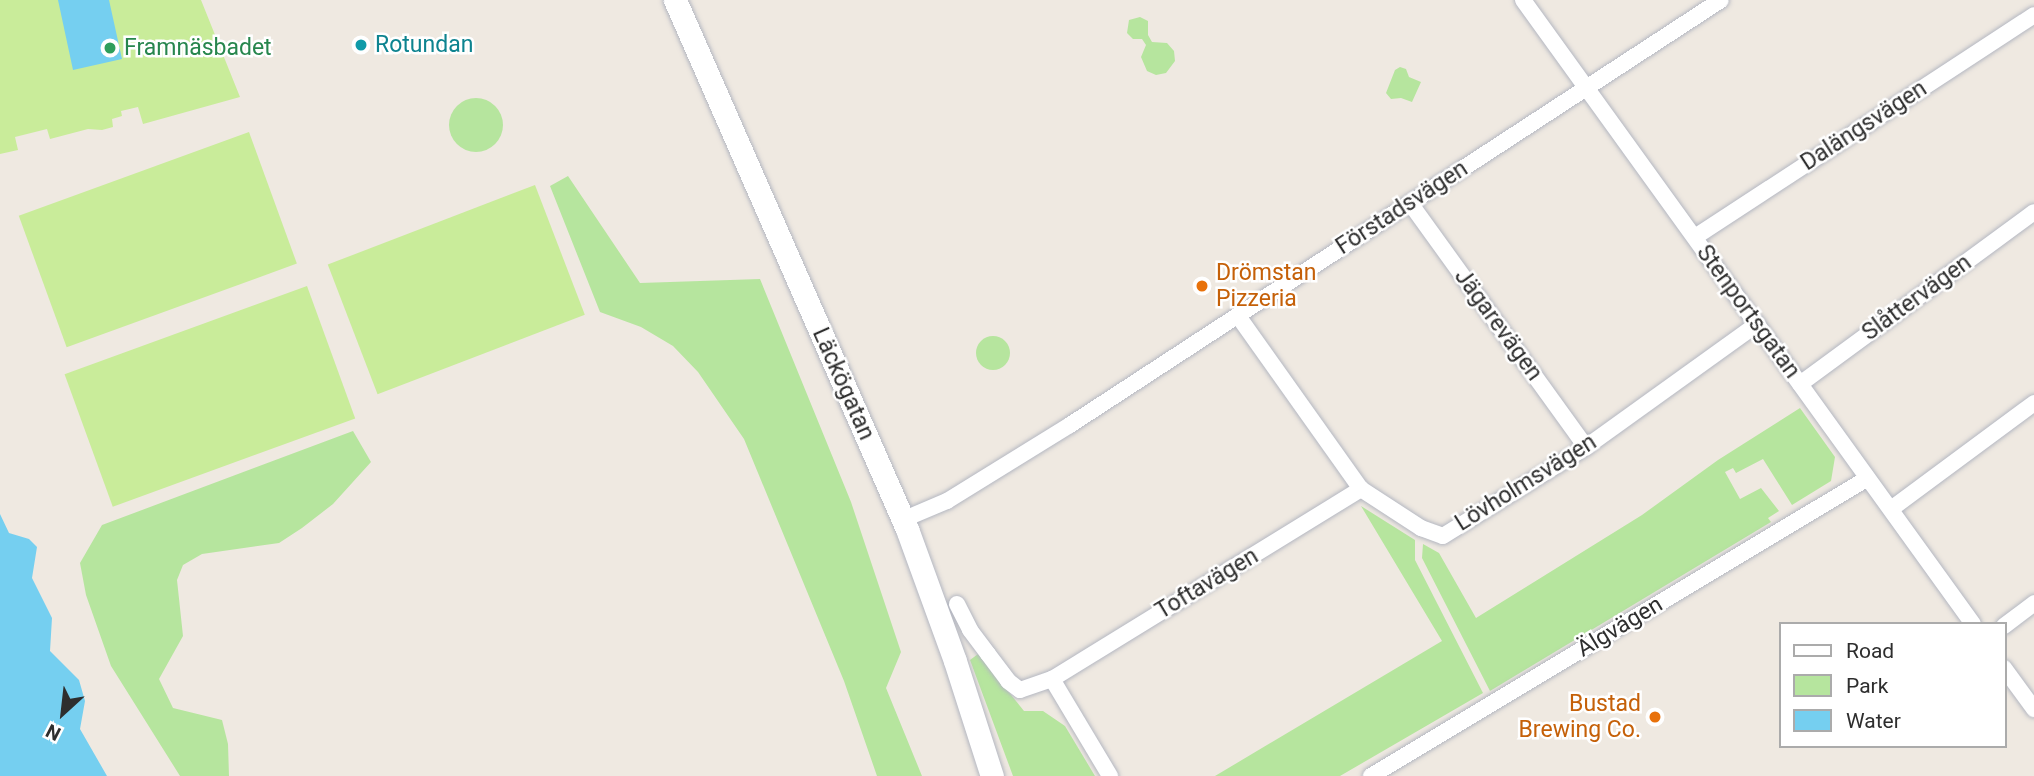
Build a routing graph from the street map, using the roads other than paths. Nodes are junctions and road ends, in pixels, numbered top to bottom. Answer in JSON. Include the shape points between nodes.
{"nodes":[{"id":1,"x":675,"y":0,"type":"edge"},
{"id":2,"x":1523,"y":0,"type":"edge"},
{"id":3,"x":1721,"y":0,"type":"edge"},
{"id":4,"x":2033,"y":18,"type":"edge"},
{"id":5,"x":1586,"y":88,"type":"junction"},
{"id":6,"x":1410,"y":203,"type":"junction"},
{"id":7,"x":2034,"y":212,"type":"edge"},
{"id":8,"x":1695,"y":237,"type":"junction"},
{"id":9,"x":1238,"y":316,"type":"junction"},
{"id":10,"x":1757,"y":324,"type":"junction"},
{"id":11,"x":1800,"y":384,"type":"junction"},
{"id":12,"x":2034,"y":403,"type":"edge"},
{"id":13,"x":1586,"y":447,"type":"junction"},
{"id":14,"x":1868,"y":478,"type":"junction"},
{"id":15,"x":1361,"y":489,"type":"junction"},
{"id":16,"x":1891,"y":509,"type":"junction"},
{"id":17,"x":902,"y":520,"type":"junction"},
{"id":18,"x":2034,"y":603,"type":"edge"},
{"id":19,"x":957,"y":604,"type":"dead end"},
{"id":20,"x":1972,"y":622,"type":"edge"},
{"id":21,"x":2006,"y":624,"type":"edge"},
{"id":22,"x":2006,"y":671,"type":"edge"},
{"id":23,"x":1052,"y":679,"type":"junction"},
{"id":24,"x":2034,"y":709,"type":"edge"},
{"id":25,"x":992,"y":776,"type":"edge"},
{"id":26,"x":1110,"y":776,"type":"edge"},
{"id":27,"x":1371,"y":776,"type":"edge"}],
"edges":[{"from":1,"to":17,"type":"main road","name":"Läckögatan"},
{"from":2,"to":5,"type":"street","name":"Stenportsgatan"},
{"from":3,"to":5,"type":"street","name":"Förstadsvägen"},
{"from":4,"to":8,"type":"street","name":"Dalängsvägen"},
{"from":5,"to":6,"type":"street","name":"Förstadsvägen"},
{"from":5,"to":8,"type":"street","name":"Stenportsgatan"},
{"from":6,"to":9,"type":"street","name":"Förstadsvägen"},
{"from":6,"to":13,"type":"street","name":"Jägarevägen"},
{"from":7,"to":11,"type":"street","name":"Slåttervägen"},
{"from":8,"to":10,"type":"street","name":"Stenportsgatan"},
{"from":9,"to":15,"type":"street","name":"Lövholmsvägen"},
{"from":9,"to":17,"type":"street","name":"Förstadsvägen","via":[[947,501]]},
{"from":10,"to":11,"type":"street","name":"Stenportsgatan"},
{"from":10,"to":13,"type":"street","name":"Lövholmsvägen"},
{"from":11,"to":14,"type":"street","name":"Stenportsgatan"},
{"from":12,"to":16,"type":"street"},
{"from":13,"to":15,"type":"street","name":"Lövholmsvägen","via":[[1443,536],[1421,528]]},
{"from":14,"to":16,"type":"street","name":"Stenportsgatan"},
{"from":14,"to":27,"type":"street","name":"Älgvägen"},
{"from":15,"to":23,"type":"street","name":"Toftavägen"},
{"from":16,"to":20,"type":"street","name":"Stenportsgatan"},
{"from":17,"to":25,"type":"main road","name":"Läckögatan"},
{"from":18,"to":21,"type":"street"},
{"from":19,"to":23,"type":"street","via":[[970,630],[1008,681],[1020,690]]},
{"from":22,"to":24,"type":"street"},
{"from":23,"to":26,"type":"street"}]}
